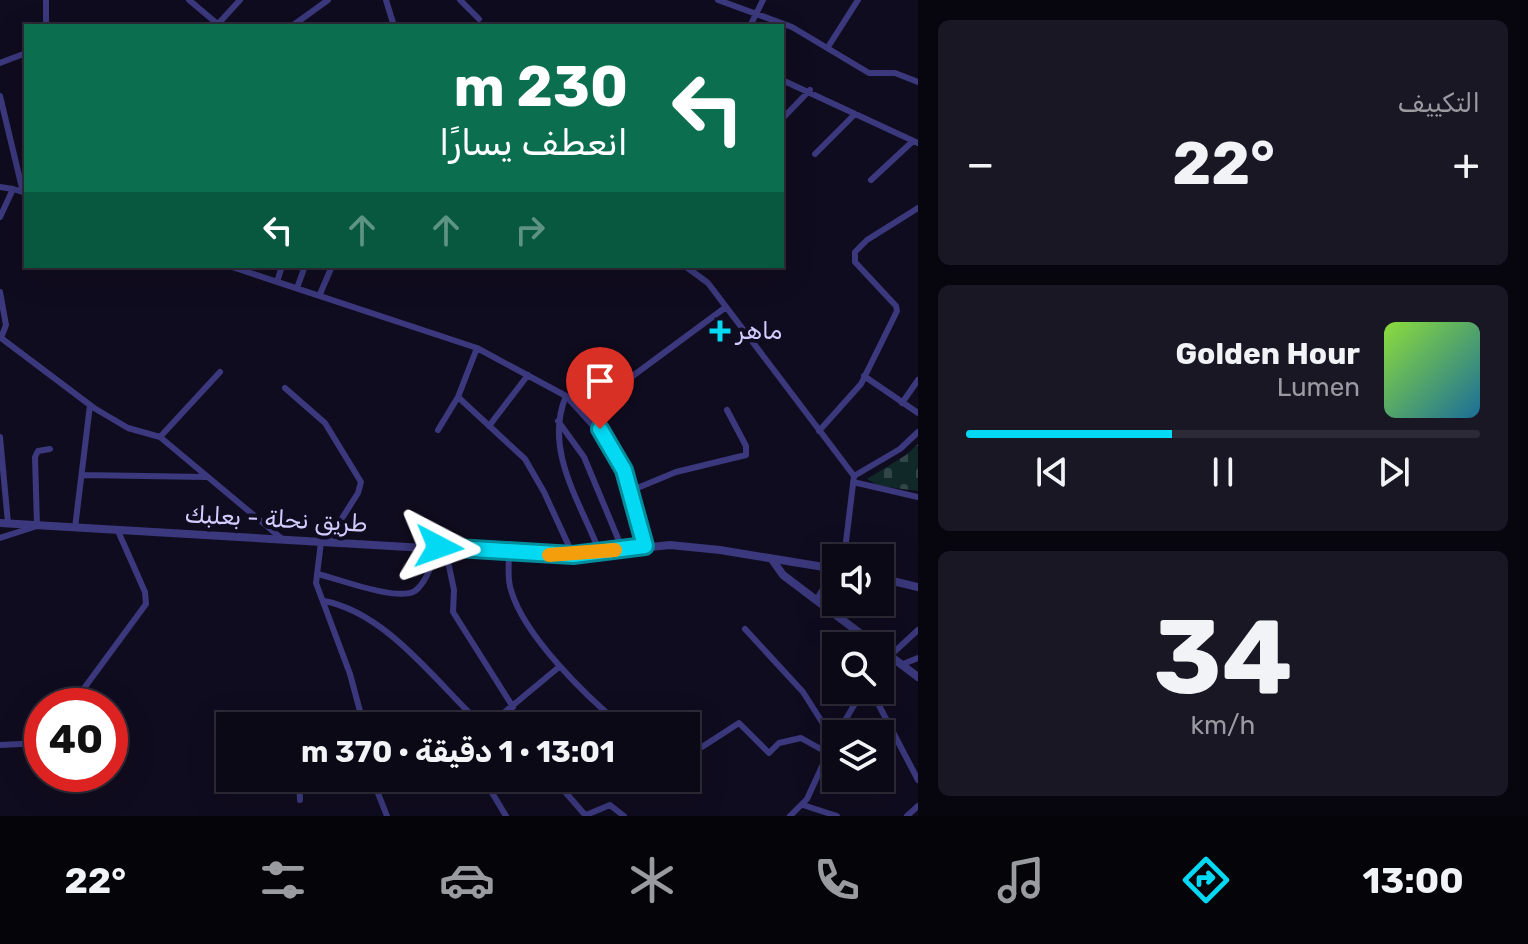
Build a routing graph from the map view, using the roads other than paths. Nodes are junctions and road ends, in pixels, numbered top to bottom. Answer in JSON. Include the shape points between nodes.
{"nodes":[{"id":1,"x":46,"y":0,"type":"edge"},
{"id":2,"x":240,"y":0,"type":"edge"},
{"id":3,"x":328,"y":0,"type":"edge"},
{"id":4,"x":386,"y":0,"type":"edge"},
{"id":5,"x":460,"y":0,"type":"edge"},
{"id":6,"x":718,"y":0,"type":"edge"},
{"id":7,"x":763,"y":0,"type":"edge"},
{"id":8,"x":858,"y":0,"type":"edge"},
{"id":9,"x":190,"y":1,"type":"edge"},
{"id":10,"x":756,"y":14,"type":"junction"},
{"id":11,"x":479,"y":19,"type":"dead end"},
{"id":12,"x":46,"y":24,"type":"edge"},
{"id":13,"x":218,"y":24,"type":"edge"},
{"id":14,"x":220,"y":24,"type":"edge"},
{"id":15,"x":295,"y":24,"type":"edge"},
{"id":16,"x":393,"y":24,"type":"edge"},
{"id":17,"x":751,"y":24,"type":"edge"},
{"id":18,"x":784,"y":24,"type":"edge"},
{"id":19,"x":784,"y":24,"type":"edge"},
{"id":20,"x":828,"y":47,"type":"junction"},
{"id":21,"x":24,"y":54,"type":"edge"},
{"id":22,"x":0,"y":63,"type":"edge"},
{"id":23,"x":784,"y":81,"type":"edge"},
{"id":24,"x":918,"y":82,"type":"edge"},
{"id":25,"x":810,"y":90,"type":"junction"},
{"id":26,"x":0,"y":96,"type":"edge"},
{"id":27,"x":855,"y":114,"type":"junction"},
{"id":28,"x":784,"y":117,"type":"edge"},
{"id":29,"x":916,"y":142,"type":"edge"},
{"id":30,"x":815,"y":154,"type":"dead end"},
{"id":31,"x":871,"y":180,"type":"dead end"},
{"id":32,"x":0,"y":187,"type":"edge"},
{"id":33,"x":13,"y":189,"type":"junction"},
{"id":34,"x":24,"y":192,"type":"edge"},
{"id":35,"x":918,"y":208,"type":"edge"},
{"id":36,"x":0,"y":217,"type":"edge"},
{"id":37,"x":235,"y":268,"type":"edge"},
{"id":38,"x":281,"y":268,"type":"edge"},
{"id":39,"x":304,"y":268,"type":"edge"},
{"id":40,"x":331,"y":268,"type":"edge"},
{"id":41,"x":688,"y":268,"type":"edge"},
{"id":42,"x":277,"y":282,"type":"junction"},
{"id":43,"x":297,"y":288,"type":"junction"},
{"id":44,"x":0,"y":292,"type":"edge"},
{"id":45,"x":320,"y":294,"type":"junction"},
{"id":46,"x":726,"y":307,"type":"junction"},
{"id":47,"x":0,"y":338,"type":"edge"},
{"id":48,"x":477,"y":348,"type":"junction"},
{"id":49,"x":220,"y":372,"type":"dead end"},
{"id":50,"x":528,"y":375,"type":"junction"},
{"id":51,"x":864,"y":376,"type":"junction"},
{"id":52,"x":918,"y":380,"type":"edge"},
{"id":53,"x":285,"y":388,"type":"dead end"},
{"id":54,"x":458,"y":397,"type":"junction"},
{"id":55,"x":569,"y":398,"type":"junction"},
{"id":56,"x":902,"y":403,"type":"junction"},
{"id":57,"x":90,"y":405,"type":"junction"},
{"id":58,"x":727,"y":410,"type":"dead end"},
{"id":59,"x":918,"y":413,"type":"edge"},
{"id":60,"x":558,"y":421,"type":"junction"},
{"id":61,"x":489,"y":426,"type":"junction"},
{"id":62,"x":438,"y":430,"type":"dead end"},
{"id":63,"x":819,"y":431,"type":"junction"},
{"id":64,"x":918,"y":432,"type":"edge"},
{"id":65,"x":0,"y":437,"type":"edge"},
{"id":66,"x":160,"y":437,"type":"junction"},
{"id":67,"x":50,"y":449,"type":"dead end"},
{"id":68,"x":82,"y":475,"type":"junction"},
{"id":69,"x":206,"y":477,"type":"junction"},
{"id":70,"x":853,"y":479,"type":"junction"},
{"id":71,"x":630,"y":491,"type":"junction"},
{"id":72,"x":918,"y":497,"type":"edge"},
{"id":73,"x":4,"y":523,"type":"edge"},
{"id":74,"x":37,"y":526,"type":"junction"},
{"id":75,"x":75,"y":528,"type":"junction"},
{"id":76,"x":118,"y":531,"type":"junction"},
{"id":77,"x":0,"y":538,"type":"edge"},
{"id":78,"x":281,"y":538,"type":"junction"},
{"id":79,"x":324,"y":542,"type":"junction"},
{"id":80,"x":846,"y":544,"type":"edge"},
{"id":81,"x":645,"y":546,"type":"junction"},
{"id":82,"x":442,"y":547,"type":"junction"},
{"id":83,"x":622,"y":548,"type":"junction"},
{"id":84,"x":509,"y":552,"type":"junction"},
{"id":85,"x":600,"y":553,"type":"junction"},
{"id":86,"x":573,"y":555,"type":"junction"},
{"id":87,"x":773,"y":561,"type":"junction"},
{"id":88,"x":822,"y":567,"type":"edge"},
{"id":89,"x":317,"y":574,"type":"junction"},
{"id":90,"x":894,"y":581,"type":"edge"},
{"id":91,"x":918,"y":587,"type":"edge"},
{"id":92,"x":822,"y":591,"type":"edge"},
{"id":93,"x":817,"y":599,"type":"junction"},
{"id":94,"x":324,"y":601,"type":"junction"},
{"id":95,"x":745,"y":629,"type":"dead end"},
{"id":96,"x":918,"y":630,"type":"edge"},
{"id":97,"x":861,"y":632,"type":"edge"},
{"id":98,"x":894,"y":651,"type":"edge"},
{"id":99,"x":894,"y":656,"type":"edge"},
{"id":100,"x":918,"y":658,"type":"edge"},
{"id":101,"x":903,"y":664,"type":"junction"},
{"id":102,"x":559,"y":667,"type":"junction"},
{"id":103,"x":918,"y":677,"type":"edge"},
{"id":104,"x":84,"y":688,"type":"edge"},
{"id":105,"x":878,"y":704,"type":"edge"},
{"id":106,"x":513,"y":707,"type":"junction"},
{"id":107,"x":360,"y":712,"type":"edge"},
{"id":108,"x":471,"y":712,"type":"edge"},
{"id":109,"x":506,"y":712,"type":"edge"},
{"id":110,"x":607,"y":712,"type":"edge"},
{"id":111,"x":822,"y":722,"type":"edge"},
{"id":112,"x":24,"y":744,"type":"edge"},
{"id":113,"x":0,"y":745,"type":"edge"},
{"id":114,"x":700,"y":747,"type":"edge"},
{"id":115,"x":822,"y":750,"type":"edge"},
{"id":116,"x":822,"y":761,"type":"edge"},
{"id":117,"x":918,"y":780,"type":"edge"},
{"id":118,"x":300,"y":792,"type":"edge"},
{"id":119,"x":378,"y":792,"type":"edge"},
{"id":120,"x":492,"y":792,"type":"edge"},
{"id":121,"x":565,"y":792,"type":"edge"},
{"id":122,"x":300,"y":800,"type":"dead end"},
{"id":123,"x":803,"y":805,"type":"junction"},
{"id":124,"x":918,"y":806,"type":"edge"},
{"id":125,"x":387,"y":816,"type":"edge"},
{"id":126,"x":506,"y":816,"type":"edge"},
{"id":127,"x":586,"y":816,"type":"edge"},
{"id":128,"x":624,"y":816,"type":"edge"},
{"id":129,"x":790,"y":816,"type":"edge"},
{"id":130,"x":837,"y":816,"type":"edge"},
{"id":131,"x":907,"y":816,"type":"edge"}],
"edges":[{"from":1,"to":12,"type":"street"},
{"from":2,"to":14,"type":"street"},
{"from":3,"to":15,"type":"street"},
{"from":4,"to":16,"type":"street"},
{"from":5,"to":11,"type":"street"},
{"from":6,"to":10,"type":"street"},
{"from":7,"to":10,"type":"street"},
{"from":8,"to":20,"type":"street"},
{"from":9,"to":13,"type":"street"},
{"from":10,"to":17,"type":"street"},
{"from":10,"to":19,"type":"street"},
{"from":18,"to":20,"type":"street"},
{"from":20,"to":24,"type":"street","via":[[869,73],[895,73]]},
{"from":21,"to":22,"type":"street"},
{"from":23,"to":25,"type":"street"},
{"from":25,"to":27,"type":"street"},
{"from":25,"to":28,"type":"street"},
{"from":26,"to":34,"type":"street"},
{"from":27,"to":29,"type":"street"},
{"from":27,"to":30,"type":"street"},
{"from":29,"to":31,"type":"street"},
{"from":32,"to":33,"type":"street"},
{"from":33,"to":34,"type":"street"},
{"from":33,"to":36,"type":"street"},
{"from":35,"to":51,"type":"street","via":[[867,240],[853,256],[897,309]]},
{"from":37,"to":42,"type":"street"},
{"from":38,"to":42,"type":"street"},
{"from":39,"to":43,"type":"street"},
{"from":40,"to":45,"type":"street"},
{"from":41,"to":46,"type":"street"},
{"from":42,"to":43,"type":"street"},
{"from":43,"to":45,"type":"street"},
{"from":44,"to":47,"type":"street","via":[[6,325]]},
{"from":45,"to":48,"type":"street"},
{"from":46,"to":55,"type":"street","via":[[611,392]]},
{"from":46,"to":63,"type":"street"},
{"from":47,"to":57,"type":"street"},
{"from":48,"to":50,"type":"street"},
{"from":48,"to":54,"type":"street"},
{"from":49,"to":66,"type":"street"},
{"from":50,"to":55,"type":"street"},
{"from":50,"to":61,"type":"street"},
{"from":51,"to":56,"type":"street"},
{"from":51,"to":63,"type":"street"},
{"from":52,"to":56,"type":"street"},
{"from":53,"to":79,"type":"street","via":[[325,423],[361,482]]},
{"from":54,"to":61,"type":"street"},
{"from":54,"to":62,"type":"street"},
{"from":55,"to":60,"type":"street"},
{"from":55,"to":71,"type":"street","via":[[614,449]]},
{"from":56,"to":59,"type":"street"},
{"from":57,"to":66,"type":"street","via":[[128,428]]},
{"from":57,"to":68,"type":"street"},
{"from":58,"to":71,"type":"street","via":[[746,455],[676,472]]},
{"from":60,"to":83,"type":"street","via":[[584,457]]},
{"from":60,"to":85,"type":"street","via":[[558,453]]},
{"from":61,"to":86,"type":"street","via":[[536,476]]},
{"from":63,"to":70,"type":"street"},
{"from":64,"to":70,"type":"street"},
{"from":65,"to":73,"type":"street"},
{"from":66,"to":69,"type":"street"},
{"from":67,"to":74,"type":"street","via":[[35,457]]},
{"from":68,"to":69,"type":"street"},
{"from":68,"to":75,"type":"street"},
{"from":69,"to":78,"type":"street"},
{"from":70,"to":72,"type":"street"},
{"from":70,"to":80,"type":"street"},
{"from":71,"to":81,"type":"street"},
{"from":73,"to":74,"type":"street","name":"طريق نحلة - بعلبك"},
{"from":74,"to":75,"type":"street","name":"طريق نحلة - بعلبك"},
{"from":74,"to":77,"type":"street"},
{"from":75,"to":76,"type":"street","name":"طريق نحلة - بعلبك"},
{"from":76,"to":78,"type":"street","name":"طريق نحلة - بعلبك"},
{"from":76,"to":104,"type":"street","via":[[146,604]]},
{"from":78,"to":79,"type":"street","name":"طريق نحلة - بعلبك"},
{"from":79,"to":82,"type":"street","name":"طريق نحلة - بعلبك"},
{"from":79,"to":89,"type":"street"},
{"from":81,"to":83,"type":"street","name":"طريق نحلة - بعلبك"},
{"from":81,"to":87,"type":"street","name":"طريق نحلة - بعلبك","via":[[720,550]]},
{"from":82,"to":84,"type":"street","name":"طريق نحلة - بعلبك"},
{"from":82,"to":89,"type":"street","via":[[419,587],[408,593]]},
{"from":82,"to":106,"type":"street","via":[[454,590],[453,612]]},
{"from":83,"to":85,"type":"street","name":"طريق نحلة - بعلبك"},
{"from":84,"to":86,"type":"street","name":"طريق نحلة - بعلبك"},
{"from":84,"to":102,"type":"street","via":[[515,601]]},
{"from":85,"to":86,"type":"street","name":"طريق نحلة - بعلبك"},
{"from":87,"to":88,"type":"street","name":"طريق نحلة - بعلبك"},
{"from":87,"to":93,"type":"street","via":[[783,575]]},
{"from":89,"to":94,"type":"street"},
{"from":90,"to":91,"type":"street"},
{"from":92,"to":93,"type":"street"},
{"from":93,"to":97,"type":"street"},
{"from":94,"to":107,"type":"street"},
{"from":94,"to":108,"type":"street","via":[[340,605],[403,646]]},
{"from":95,"to":111,"type":"street","via":[[803,692]]},
{"from":96,"to":98,"type":"street"},
{"from":99,"to":101,"type":"street"},
{"from":100,"to":101,"type":"street"},
{"from":101,"to":103,"type":"street"},
{"from":102,"to":106,"type":"street"},
{"from":102,"to":110,"type":"street"},
{"from":105,"to":117,"type":"street"},
{"from":106,"to":109,"type":"street"},
{"from":112,"to":113,"type":"street"},
{"from":114,"to":115,"type":"street","via":[[739,723],[769,753],[796,738]]},
{"from":116,"to":123,"type":"street"},
{"from":118,"to":122,"type":"street"},
{"from":119,"to":125,"type":"street"},
{"from":120,"to":126,"type":"street"},
{"from":121,"to":127,"type":"street"},
{"from":123,"to":129,"type":"street"},
{"from":123,"to":130,"type":"street"},
{"from":124,"to":131,"type":"street"},
{"from":127,"to":128,"type":"street","via":[[610,805]]}]}
